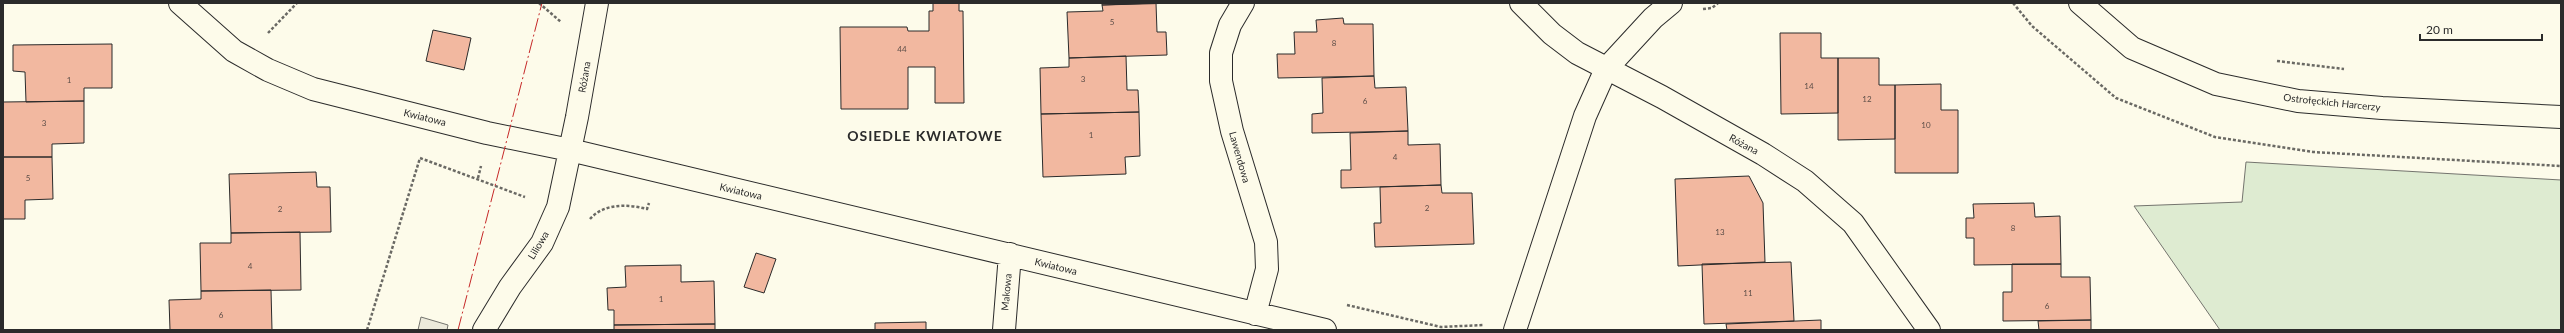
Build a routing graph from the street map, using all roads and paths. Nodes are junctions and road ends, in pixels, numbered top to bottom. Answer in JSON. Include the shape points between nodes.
{"nodes":[{"id":1,"x":180,"y":3,"type":"edge"},
{"id":2,"x":297,"y":3,"type":"edge"},
{"id":3,"x":597,"y":3,"type":"edge"},
{"id":4,"x":1243,"y":3,"type":"edge"},
{"id":5,"x":1521,"y":3,"type":"edge"},
{"id":6,"x":1671,"y":3,"type":"edge"},
{"id":7,"x":2080,"y":3,"type":"edge"},
{"id":8,"x":268,"y":33,"type":"dead end"},
{"id":9,"x":2272,"y":60,"type":"dead end"},
{"id":10,"x":1606,"y":69,"type":"junction"},
{"id":11,"x":2349,"y":70,"type":"dead end"},
{"id":12,"x":2561,"y":117,"type":"edge"},
{"id":13,"x":570,"y":150,"type":"junction"},
{"id":14,"x":655,"y":170,"type":"junction"},
{"id":15,"x":558,"y":207,"type":"junction"},
{"id":16,"x":590,"y":218,"type":"junction"},
{"id":17,"x":588,"y":224,"type":"dead end"},
{"id":18,"x":1010,"y":254,"type":"junction"},
{"id":19,"x":1255,"y":314,"type":"junction"},
{"id":20,"x":367,"y":330,"type":"edge"},
{"id":21,"x":484,"y":330,"type":"edge"},
{"id":22,"x":1004,"y":330,"type":"edge"},
{"id":23,"x":1325,"y":330,"type":"edge"},
{"id":24,"x":1515,"y":330,"type":"edge"},
{"id":25,"x":1929,"y":330,"type":"edge"}],
"edges":[{"from":1,"to":13,"type":"street","name":"Kwiatowa","via":[[234,51],[268,70],[313,89],[487,133]]},
{"from":2,"to":8,"type":"path"},
{"from":3,"to":13,"type":"street","name":"Różana"},
{"from":4,"to":19,"type":"street","name":"Lawendowa","via":[[1230,25],[1221,53],[1221,81],[1234,138],[1266,242],[1267,269]]},
{"from":5,"to":10,"type":"street","name":"Różana","via":[[1552,34],[1577,53]]},
{"from":6,"to":10,"type":"street","via":[[1653,18]]},
{"from":7,"to":12,"type":"street","name":"Ostrołęckich Harcerzy","via":[[2132,48],[2216,84],[2298,100],[2382,108]]},
{"from":9,"to":11,"type":"path"},
{"from":10,"to":24,"type":"street","via":[[1585,116]]},
{"from":10,"to":25,"type":"street","name":"Różana","via":[[1662,97],[1763,154],[1805,182],[1853,223]]},
{"from":13,"to":14,"type":"street","name":"Kwiatowa"},
{"from":13,"to":15,"type":"street","name":"Liliowa"},
{"from":14,"to":16,"type":"path","via":[[647,209],[632,205],[617,206],[600,210]]},
{"from":14,"to":18,"type":"street","name":"Kwiatowa"},
{"from":15,"to":16,"type":"path"},
{"from":15,"to":20,"type":"path","via":[[534,201],[420,158]]},
{"from":15,"to":21,"type":"street","name":"Liliowa","via":[[542,243],[510,287]]},
{"from":16,"to":17,"type":"path"},
{"from":18,"to":19,"type":"street","name":"Kwiatowa"},
{"from":18,"to":22,"type":"street","name":"Makowa"},
{"from":19,"to":23,"type":"street","name":"Kwiatowa"}]}
